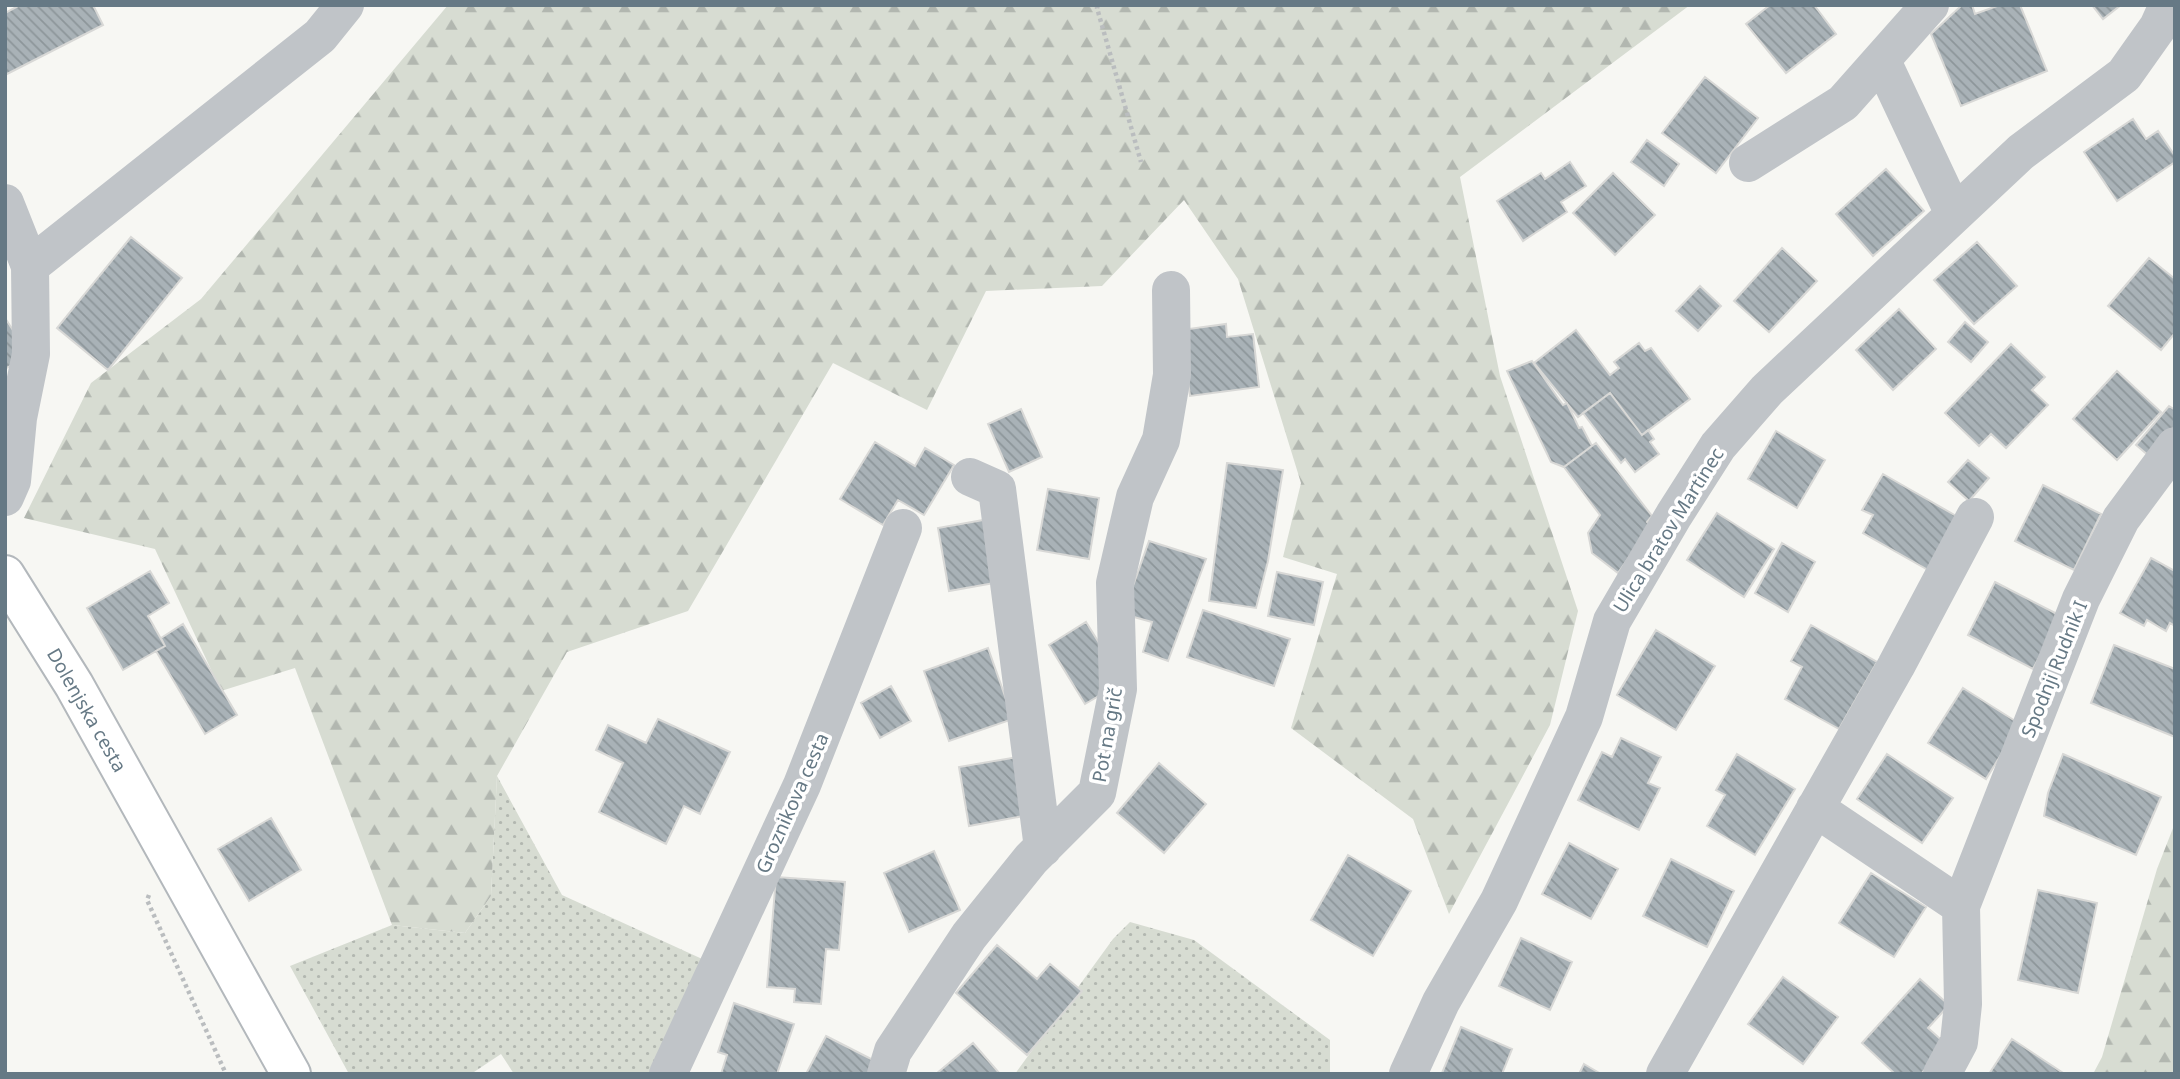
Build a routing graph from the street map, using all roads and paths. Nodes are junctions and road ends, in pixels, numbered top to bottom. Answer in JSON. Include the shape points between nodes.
{"nodes":[{"id":1,"x":345,"y":5,"type":"edge"},
{"id":2,"x":1098,"y":5,"type":"edge"},
{"id":3,"x":1930,"y":5,"type":"edge"},
{"id":4,"x":2168,"y":5,"type":"edge"},
{"id":5,"x":1882,"y":61,"type":"junction"},
{"id":6,"x":1141,"y":162,"type":"dead end"},
{"id":7,"x":1748,"y":163,"type":"dead end"},
{"id":8,"x":5,"y":203,"type":"edge"},
{"id":9,"x":1954,"y":214,"type":"junction"},
{"id":10,"x":30,"y":265,"type":"junction"},
{"id":11,"x":1171,"y":290,"type":"dead end"},
{"id":12,"x":2175,"y":446,"type":"edge"},
{"id":13,"x":970,"y":477,"type":"dead end"},
{"id":14,"x":5,"y":497,"type":"edge"},
{"id":15,"x":1975,"y":517,"type":"dead end"},
{"id":16,"x":903,"y":528,"type":"dead end"},
{"id":17,"x":5,"y":575,"type":"edge"},
{"id":18,"x":1815,"y":808,"type":"junction"},
{"id":19,"x":165,"y":848,"type":"junction"},
{"id":20,"x":1043,"y":848,"type":"junction"},
{"id":21,"x":1961,"y":906,"type":"junction"},
{"id":22,"x":226,"y":1074,"type":"edge"},
{"id":23,"x":291,"y":1074,"type":"edge"},
{"id":24,"x":668,"y":1074,"type":"edge"},
{"id":25,"x":887,"y":1074,"type":"edge"},
{"id":26,"x":1408,"y":1074,"type":"edge"},
{"id":27,"x":1665,"y":1074,"type":"edge"},
{"id":28,"x":1942,"y":1074,"type":"edge"}],
"edges":[{"from":1,"to":10,"type":"street","via":[[320,36]]},
{"from":2,"to":6,"type":"path"},
{"from":3,"to":5,"type":"street"},
{"from":4,"to":9,"type":"street","name":"Ulica bratov Martinec","via":[[2124,75],[2021,152]]},
{"from":5,"to":7,"type":"street","via":[[1843,103]]},
{"from":5,"to":9,"type":"street"},
{"from":8,"to":10,"type":"street"},
{"from":9,"to":26,"type":"street","name":"Ulica bratov Martinec","via":[[1767,390],[1718,446],[1674,515],[1612,621],[1584,717],[1499,901],[1441,1002]]},
{"from":10,"to":14,"type":"street","via":[[31,354],[12,481]]},
{"from":11,"to":20,"type":"street","name":"Pot na grič","via":[[1172,375],[1161,440],[1135,497],[1115,583],[1118,689],[1097,793]]},
{"from":12,"to":21,"type":"street","name":"Spodnji Rudnik I","via":[[2121,519],[2081,599]]},
{"from":13,"to":20,"type":"street","via":[[997,489]]},
{"from":15,"to":18,"type":"street"},
{"from":16,"to":24,"type":"street","name":"Groznikova cesta","via":[[802,785]]},
{"from":17,"to":19,"type":"main road","name":"Dolenjska cesta","via":[[74,685]]},
{"from":18,"to":21,"type":"street"},
{"from":18,"to":27,"type":"street"},
{"from":19,"to":22,"type":"path","via":[[147,900]]},
{"from":19,"to":23,"type":"main road","name":"Dolenjska cesta"},
{"from":20,"to":25,"type":"street","name":"Pot na grič","via":[[969,936],[893,1051]]},
{"from":21,"to":28,"type":"street","name":"Spodnji Rudnik I","via":[[1959,1042]]}]}
